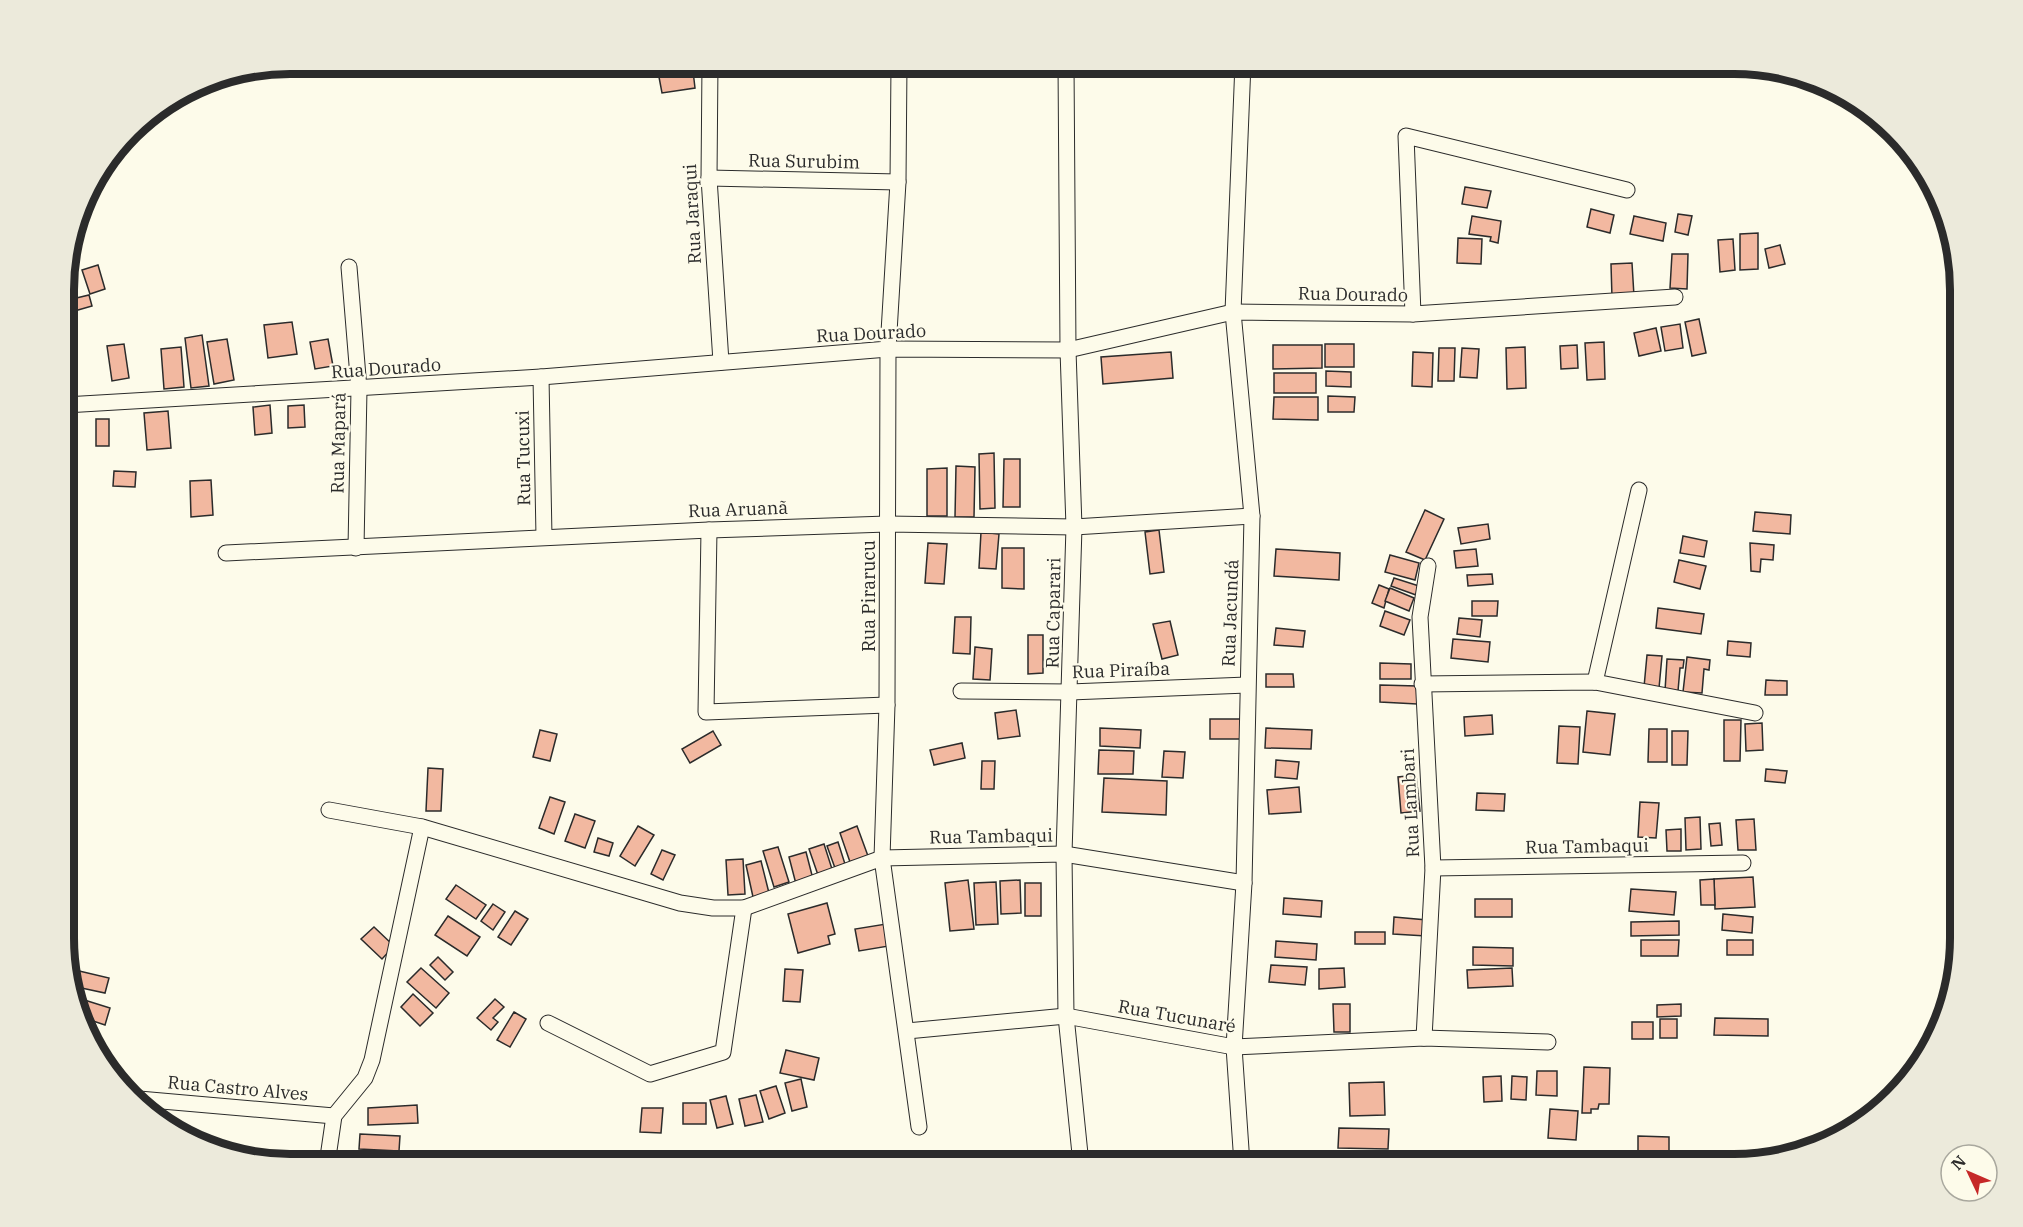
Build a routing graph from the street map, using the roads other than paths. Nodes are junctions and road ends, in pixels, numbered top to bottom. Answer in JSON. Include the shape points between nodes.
{"nodes":[{"id":1,"x":710,"y":74,"type":"edge"},
{"id":2,"x":899,"y":74,"type":"edge"},
{"id":3,"x":1066,"y":74,"type":"edge"},
{"id":4,"x":1243,"y":74,"type":"edge"},
{"id":5,"x":709,"y":178,"type":"junction"},
{"id":6,"x":898,"y":182,"type":"junction"},
{"id":7,"x":1627,"y":190,"type":"dead end"},
{"id":8,"x":349,"y":267,"type":"dead end"},
{"id":9,"x":1675,"y":297,"type":"dead end"},
{"id":10,"x":1233,"y":312,"type":"junction"},
{"id":11,"x":1413,"y":314,"type":"junction"},
{"id":12,"x":888,"y":349,"type":"junction"},
{"id":13,"x":1068,"y":350,"type":"junction"},
{"id":14,"x":721,"y":362,"type":"junction"},
{"id":15,"x":541,"y":377,"type":"junction"},
{"id":16,"x":359,"y":389,"type":"junction"},
{"id":17,"x":74,"y":405,"type":"edge"},
{"id":18,"x":1639,"y":490,"type":"dead end"},
{"id":19,"x":1252,"y":516,"type":"junction"},
{"id":20,"x":887,"y":524,"type":"junction"},
{"id":21,"x":1074,"y":527,"type":"junction"},
{"id":22,"x":709,"y":530,"type":"junction"},
{"id":23,"x":544,"y":537,"type":"junction"},
{"id":24,"x":356,"y":548,"type":"junction"},
{"id":25,"x":226,"y":553,"type":"dead end"},
{"id":26,"x":1428,"y":566,"type":"dead end"},
{"id":27,"x":1595,"y":682,"type":"junction"},
{"id":28,"x":1422,"y":684,"type":"junction"},
{"id":29,"x":1247,"y":685,"type":"junction"},
{"id":30,"x":961,"y":690,"type":"dead end"},
{"id":31,"x":1070,"y":692,"type":"junction"},
{"id":32,"x":887,"y":705,"type":"junction"},
{"id":33,"x":1755,"y":713,"type":"dead end"},
{"id":34,"x":329,"y":810,"type":"dead end"},
{"id":35,"x":422,"y":827,"type":"junction"},
{"id":36,"x":1064,"y":854,"type":"junction"},
{"id":37,"x":882,"y":858,"type":"junction"},
{"id":38,"x":1743,"y":863,"type":"dead end"},
{"id":39,"x":1433,"y":868,"type":"junction"},
{"id":40,"x":1244,"y":883,"type":"junction"},
{"id":41,"x":744,"y":908,"type":"junction"},
{"id":42,"x":1065,"y":1016,"type":"junction"},
{"id":43,"x":548,"y":1023,"type":"dead end"},
{"id":44,"x":907,"y":1031,"type":"junction"},
{"id":45,"x":1424,"y":1038,"type":"junction"},
{"id":46,"x":1548,"y":1042,"type":"dead end"},
{"id":47,"x":1234,"y":1047,"type":"junction"},
{"id":48,"x":147,"y":1100,"type":"edge"},
{"id":49,"x":334,"y":1116,"type":"junction"},
{"id":50,"x":919,"y":1127,"type":"dead end"},
{"id":51,"x":328,"y":1154,"type":"edge"},
{"id":52,"x":1080,"y":1154,"type":"edge"},
{"id":53,"x":1241,"y":1154,"type":"edge"}],
"edges":[{"from":1,"to":5,"type":"street","name":"Rua Jaraqui"},
{"from":2,"to":6,"type":"street","name":"Rua Pirarucu"},
{"from":3,"to":13,"type":"street","name":"Rua Caparari"},
{"from":4,"to":10,"type":"street","name":"Rua Jacundá"},
{"from":5,"to":6,"type":"street","name":"Rua Surubim"},
{"from":5,"to":14,"type":"street","name":"Rua Jaraqui"},
{"from":6,"to":12,"type":"street","name":"Rua Pirarucu"},
{"from":7,"to":11,"type":"street","via":[[1406,136]]},
{"from":8,"to":16,"type":"street","name":"Rua Mapará"},
{"from":9,"to":11,"type":"street","name":"Rua Dourado"},
{"from":10,"to":11,"type":"street","name":"Rua Dourado"},
{"from":10,"to":13,"type":"street","name":"Rua Dourado"},
{"from":10,"to":19,"type":"street","name":"Rua Jacundá"},
{"from":12,"to":13,"type":"street","name":"Rua Dourado"},
{"from":12,"to":14,"type":"street","name":"Rua Dourado"},
{"from":12,"to":20,"type":"street","name":"Rua Pirarucu"},
{"from":13,"to":21,"type":"street","name":"Rua Caparari"},
{"from":14,"to":15,"type":"street","name":"Rua Dourado"},
{"from":15,"to":16,"type":"street","name":"Rua Dourado"},
{"from":15,"to":23,"type":"street","name":"Rua Tucuxi"},
{"from":16,"to":17,"type":"street","name":"Rua Dourado"},
{"from":16,"to":24,"type":"street","name":"Rua Mapará"},
{"from":18,"to":27,"type":"street"},
{"from":19,"to":21,"type":"street","name":"Rua Aruanã"},
{"from":19,"to":29,"type":"street","name":"Rua Jacundá"},
{"from":20,"to":21,"type":"street","name":"Rua Aruanã"},
{"from":20,"to":22,"type":"street","name":"Rua Aruanã"},
{"from":20,"to":32,"type":"street","name":"Rua Pirarucu"},
{"from":21,"to":31,"type":"street","name":"Rua Caparari"},
{"from":22,"to":23,"type":"street","name":"Rua Aruanã"},
{"from":22,"to":32,"type":"street","via":[[706,712]]},
{"from":23,"to":24,"type":"street","name":"Rua Aruanã"},
{"from":24,"to":25,"type":"street","name":"Rua Aruanã"},
{"from":26,"to":28,"type":"street","name":"Rua Lambari","via":[[1420,617]]},
{"from":27,"to":28,"type":"street"},
{"from":27,"to":33,"type":"street"},
{"from":28,"to":39,"type":"street","name":"Rua Lambari"},
{"from":29,"to":31,"type":"street","name":"Rua Piraíba"},
{"from":29,"to":40,"type":"street","name":"Rua Jacundá"},
{"from":30,"to":31,"type":"street","name":"Rua Piraíba"},
{"from":31,"to":36,"type":"street","name":"Rua Caparari"},
{"from":32,"to":37,"type":"street","name":"Rua Pirarucu"},
{"from":34,"to":35,"type":"street","name":"Rua Tambaqui"},
{"from":35,"to":41,"type":"street","name":"Rua Tambaqui","via":[[680,903]]},
{"from":35,"to":49,"type":"street","via":[[379,1031],[365,1078]]},
{"from":36,"to":37,"type":"street","name":"Rua Tambaqui"},
{"from":36,"to":40,"type":"street","name":"Rua Tambaqui"},
{"from":36,"to":42,"type":"street","name":"Rua Caparari"},
{"from":37,"to":41,"type":"street","name":"Rua Tambaqui"},
{"from":37,"to":44,"type":"street","name":"Rua Pirarucu"},
{"from":38,"to":39,"type":"street","name":"Rua Tambaqui"},
{"from":39,"to":45,"type":"street","name":"Rua Lambari"},
{"from":40,"to":47,"type":"street","name":"Rua Jacundá"},
{"from":41,"to":43,"type":"street","via":[[723,1053],[650,1074]]},
{"from":42,"to":44,"type":"street","name":"Rua Tucunaré"},
{"from":42,"to":47,"type":"street","name":"Rua Tucunaré"},
{"from":42,"to":52,"type":"street","name":"Rua Caparari"},
{"from":44,"to":50,"type":"street","name":"Rua Pirarucu"},
{"from":45,"to":46,"type":"street","name":"Rua Tucunaré"},
{"from":45,"to":47,"type":"street","name":"Rua Tucunaré"},
{"from":47,"to":53,"type":"street","name":"Rua Jacundá"},
{"from":48,"to":49,"type":"street","name":"Rua Castro Alves"},
{"from":49,"to":51,"type":"street"}]}
